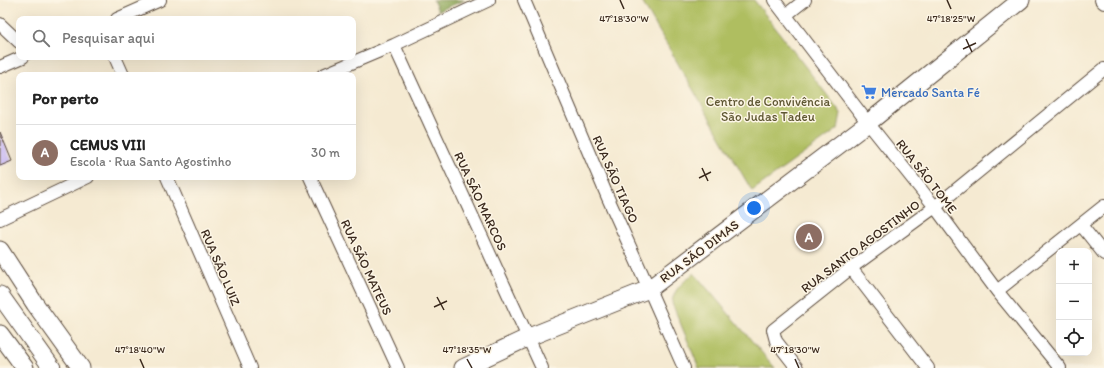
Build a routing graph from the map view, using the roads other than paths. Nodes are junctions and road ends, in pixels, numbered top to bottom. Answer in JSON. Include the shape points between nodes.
{"nodes":[{"id":1,"x":160,"y":0,"type":"edge"},
{"id":2,"x":489,"y":0,"type":"edge"},
{"id":3,"x":524,"y":0,"type":"edge"},
{"id":4,"x":774,"y":0,"type":"edge"},
{"id":5,"x":805,"y":0,"type":"edge"},
{"id":6,"x":1021,"y":0,"type":"edge"},
{"id":7,"x":1101,"y":0,"type":"edge"},
{"id":8,"x":1104,"y":3,"type":"edge"},
{"id":9,"x":786,"y":15,"type":"junction"},
{"id":10,"x":124,"y":16,"type":"edge"},
{"id":11,"x":0,"y":24,"type":"edge"},
{"id":12,"x":16,"y":39,"type":"edge"},
{"id":13,"x":394,"y":45,"type":"junction"},
{"id":14,"x":16,"y":60,"type":"edge"},
{"id":15,"x":116,"y":60,"type":"edge"},
{"id":16,"x":0,"y":67,"type":"edge"},
{"id":17,"x":1104,"y":70,"type":"edge"},
{"id":18,"x":122,"y":72,"type":"edge"},
{"id":19,"x":330,"y":72,"type":"edge"},
{"id":20,"x":868,"y":123,"type":"junction"},
{"id":21,"x":82,"y":180,"type":"edge"},
{"id":22,"x":168,"y":180,"type":"edge"},
{"id":23,"x":311,"y":180,"type":"edge"},
{"id":24,"x":1104,"y":206,"type":"edge"},
{"id":25,"x":935,"y":207,"type":"junction"},
{"id":26,"x":0,"y":219,"type":"edge"},
{"id":27,"x":1081,"y":225,"type":"junction"},
{"id":28,"x":0,"y":250,"type":"edge"},
{"id":29,"x":1104,"y":254,"type":"edge"},
{"id":30,"x":851,"y":268,"type":"junction"},
{"id":31,"x":650,"y":289,"type":"junction"},
{"id":32,"x":997,"y":291,"type":"junction"},
{"id":33,"x":0,"y":295,"type":"edge"},
{"id":34,"x":0,"y":334,"type":"edge"},
{"id":35,"x":529,"y":337,"type":"junction"},
{"id":36,"x":25,"y":368,"type":"edge"},
{"id":37,"x":52,"y":368,"type":"edge"},
{"id":38,"x":81,"y":368,"type":"edge"},
{"id":39,"x":250,"y":368,"type":"edge"},
{"id":40,"x":398,"y":368,"type":"edge"},
{"id":41,"x":463,"y":368,"type":"edge"},
{"id":42,"x":542,"y":368,"type":"edge"},
{"id":43,"x":684,"y":368,"type":"edge"},
{"id":44,"x":797,"y":368,"type":"edge"},
{"id":45,"x":928,"y":368,"type":"edge"},
{"id":46,"x":1060,"y":368,"type":"edge"}],
"edges":[{"from":1,"to":10,"type":"street"},
{"from":2,"to":13,"type":"street"},
{"from":3,"to":31,"type":"street","name":"RUA SÃO TIAGO","via":[[608,198]]},
{"from":4,"to":9,"type":"street","name":"RUA SÃO TOME"},
{"from":5,"to":9,"type":"street"},
{"from":6,"to":20,"type":"street","name":"RUA SÃO DIMAS"},
{"from":7,"to":8,"type":"street"},
{"from":9,"to":20,"type":"street","name":"RUA SÃO TOME"},
{"from":11,"to":12,"type":"street"},
{"from":13,"to":19,"type":"street"},
{"from":13,"to":35,"type":"street","name":"RUA SÃO MARCOS"},
{"from":14,"to":16,"type":"street"},
{"from":15,"to":18,"type":"street"},
{"from":17,"to":25,"type":"street","name":"RUA SANTO AGOSTINHO"},
{"from":20,"to":25,"type":"street","name":"RUA SÃO TOME"},
{"from":20,"to":31,"type":"street","name":"RUA SÃO DIMAS"},
{"from":21,"to":26,"type":"street"},
{"from":22,"to":39,"type":"street","name":"RUA SÃO LUIZ"},
{"from":23,"to":40,"type":"street","name":"RUA SÃO MATEUS"},
{"from":24,"to":27,"type":"street"},
{"from":25,"to":30,"type":"street","name":"RUA SANTO AGOSTINHO"},
{"from":25,"to":32,"type":"street","name":"RUA SÃO TOME"},
{"from":27,"to":29,"type":"street"},
{"from":27,"to":32,"type":"street"},
{"from":28,"to":38,"type":"street"},
{"from":30,"to":44,"type":"street","name":"RUA SANTO AGOSTINHO","via":[[773,330],[776,342]]},
{"from":30,"to":45,"type":"street"},
{"from":31,"to":35,"type":"street","name":"RUA SÃO DIMAS"},
{"from":31,"to":43,"type":"street","name":"RUA SÃO TIAGO"},
{"from":32,"to":46,"type":"street","name":"RUA SÃO TOME"},
{"from":33,"to":37,"type":"street"},
{"from":34,"to":36,"type":"street"},
{"from":35,"to":41,"type":"street","name":"RUA SÃO DIMAS"},
{"from":35,"to":42,"type":"street","name":"RUA SÃO MARCOS"}]}
